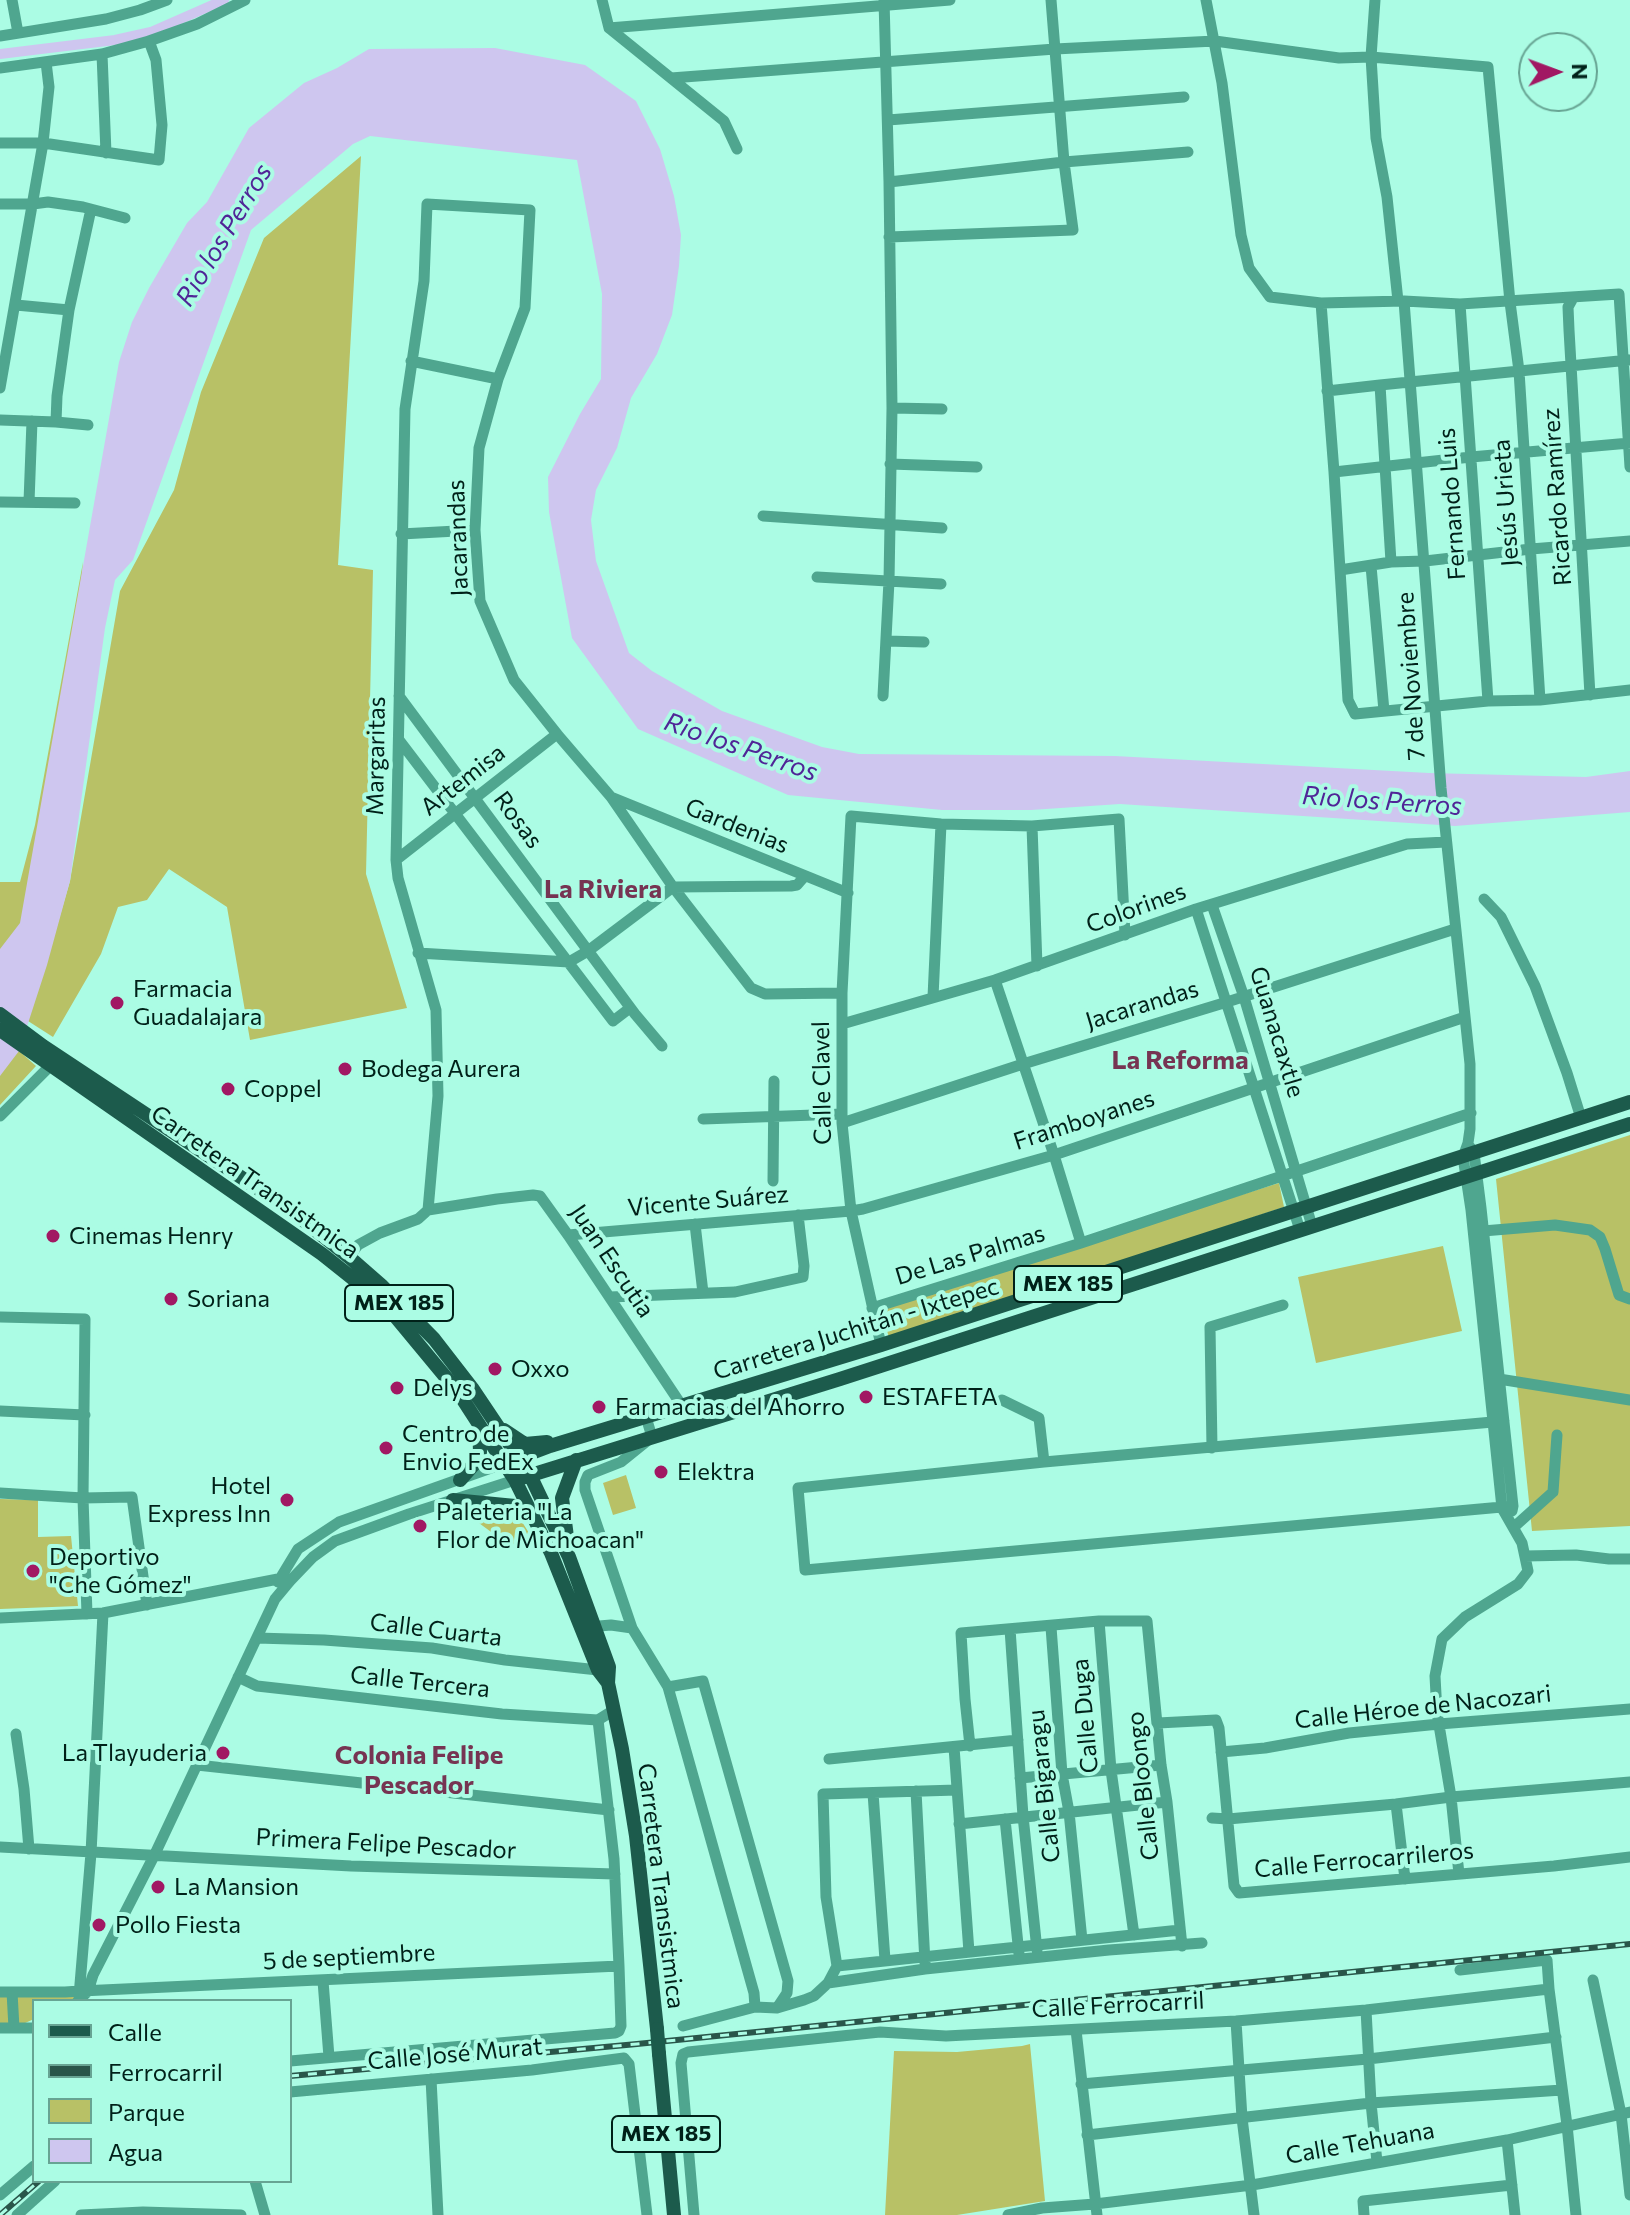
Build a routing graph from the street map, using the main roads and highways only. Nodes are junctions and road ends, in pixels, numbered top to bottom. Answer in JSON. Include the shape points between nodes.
{"nodes":[{"id":1,"x":0,"y":1014,"type":"edge"},
{"id":2,"x":0,"y":1030,"type":"edge"},
{"id":3,"x":40,"y":1050,"type":"junction"},
{"id":4,"x":1630,"y":1102,"type":"edge"},
{"id":5,"x":1630,"y":1124,"type":"edge"},
{"id":6,"x":479,"y":1424,"type":"junction"},
{"id":7,"x":497,"y":1425,"type":"junction"},
{"id":8,"x":567,"y":1441,"type":"junction"},
{"id":9,"x":512,"y":1460,"type":"junction"},
{"id":10,"x":576,"y":1460,"type":"junction"},
{"id":11,"x":522,"y":1477,"type":"junction"},
{"id":12,"x":460,"y":1480,"type":"road end"},
{"id":13,"x":453,"y":1500,"type":"road end"},
{"id":14,"x":535,"y":1520,"type":"junction"},
{"id":15,"x":569,"y":1557,"type":"junction"},
{"id":16,"x":587,"y":1627,"type":"junction"},
{"id":17,"x":674,"y":2215,"type":"edge"}],
"edges":[{"from":1,"to":3,"type":"main road","number":"MEX 185"},
{"from":2,"to":3,"type":"main road","number":"MEX 185"},
{"from":3,"to":6,"type":"main road","name":"Carretera Transistmica","number":"MEX 185","via":[[51,1065],[376,1297]]},
{"from":3,"to":7,"type":"main road","name":"Carretera Transistmica","number":"MEX 185","via":[[292,1211],[349,1257],[434,1339]]},
{"from":4,"to":8,"type":"main road","name":"Carretera Juchitán - Ixtepec","number":"MEX 185"},
{"from":5,"to":10,"type":"main road","name":"Carretera Juchitán - Ixtepec","number":"MEX 185"},
{"from":6,"to":9,"type":"main road","name":"Carretera Transistmica","number":"MEX 185"},
{"from":6,"to":12,"type":"main road","via":[[480,1452]]},
{"from":7,"to":8,"type":"main road","via":[[525,1444]]},
{"from":7,"to":9,"type":"main road","name":"Carretera Transistmica","number":"MEX 185"},
{"from":8,"to":9,"type":"main road","name":"Carretera Juchitán - Ixtepec","number":"MEX 185"},
{"from":9,"to":11,"type":"main road","name":"Carretera Transistmica","number":"MEX 185"},
{"from":10,"to":11,"type":"main road","name":"Carretera Juchitán - Ixtepec","number":"MEX 185"},
{"from":10,"to":15,"type":"main road","via":[[562,1498]]},
{"from":11,"to":14,"type":"main road","name":"Carretera Transistmica","number":"MEX 185"},
{"from":11,"to":15,"type":"main road","name":"Carretera Transistmica","number":"MEX 185"},
{"from":13,"to":14,"type":"main road","via":[[515,1506]]},
{"from":14,"to":16,"type":"main road","name":"Carretera Transistmica","number":"MEX 185"},
{"from":15,"to":16,"type":"main road","name":"Carretera Transistmica","number":"MEX 185"},
{"from":16,"to":17,"type":"main road","name":"Carretera Transistmica","number":"MEX 185","bridge":true,"via":[[608,1683],[636,1836]]}]}
